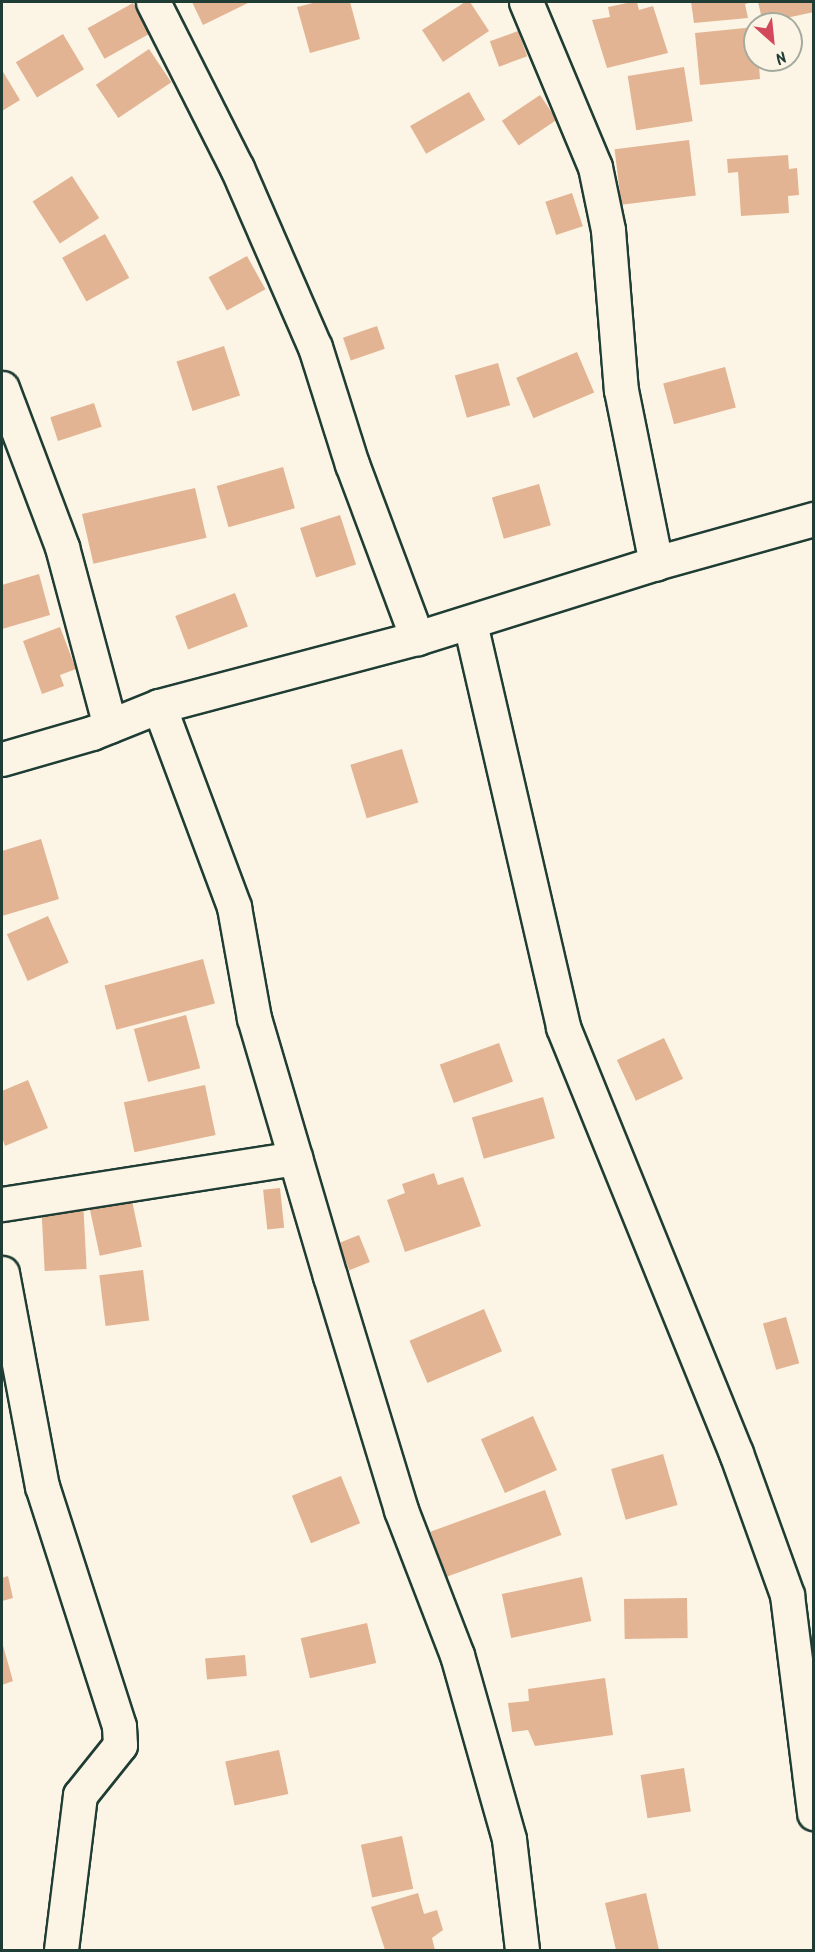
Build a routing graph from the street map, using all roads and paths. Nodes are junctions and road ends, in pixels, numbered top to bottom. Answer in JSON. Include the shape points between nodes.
{"nodes":[{"id":1,"x":153,"y":2,"type":"edge"},
{"id":2,"x":526,"y":2,"type":"edge"},
{"id":3,"x":2,"y":388,"type":"edge"},
{"id":4,"x":813,"y":519,"type":"edge"},
{"id":5,"x":656,"y":563,"type":"junction"},
{"id":6,"x":470,"y":622,"type":"junction"},
{"id":7,"x":417,"y":638,"type":"junction"},
{"id":8,"x":159,"y":706,"type":"junction"},
{"id":9,"x":110,"y":726,"type":"junction"},
{"id":10,"x":2,"y":759,"type":"edge"},
{"id":11,"x":295,"y":1158,"type":"junction"},
{"id":12,"x":2,"y":1204,"type":"edge"},
{"id":13,"x":2,"y":1273,"type":"edge"},
{"id":14,"x":800,"y":1592,"type":"edge"},
{"id":15,"x":813,"y":1813,"type":"edge"},
{"id":16,"x":61,"y":1950,"type":"edge"},
{"id":17,"x":522,"y":1950,"type":"edge"}],
"edges":[{"from":1,"to":7,"type":"street","via":[[237,168],[315,347],[352,465]]},
{"from":2,"to":5,"type":"street","via":[[595,167],[608,230],[621,390]]},
{"from":3,"to":9,"type":"street","via":[[62,547]]},
{"from":4,"to":5,"type":"street"},
{"from":5,"to":6,"type":"street"},
{"from":6,"to":7,"type":"street"},
{"from":6,"to":14,"type":"street","via":[[563,1027],[736,1453]]},
{"from":7,"to":8,"type":"street"},
{"from":8,"to":9,"type":"street"},
{"from":8,"to":11,"type":"street","via":[[234,907],[254,1018]]},
{"from":9,"to":10,"type":"street"},
{"from":11,"to":12,"type":"street"},
{"from":11,"to":17,"type":"street","via":[[401,1510],[460,1666],[509,1839]]},
{"from":13,"to":16,"type":"street","via":[[42,1486],[119,1726],[120,1745],[80,1795],[77,1806]]},
{"from":14,"to":15,"type":"street"}]}
